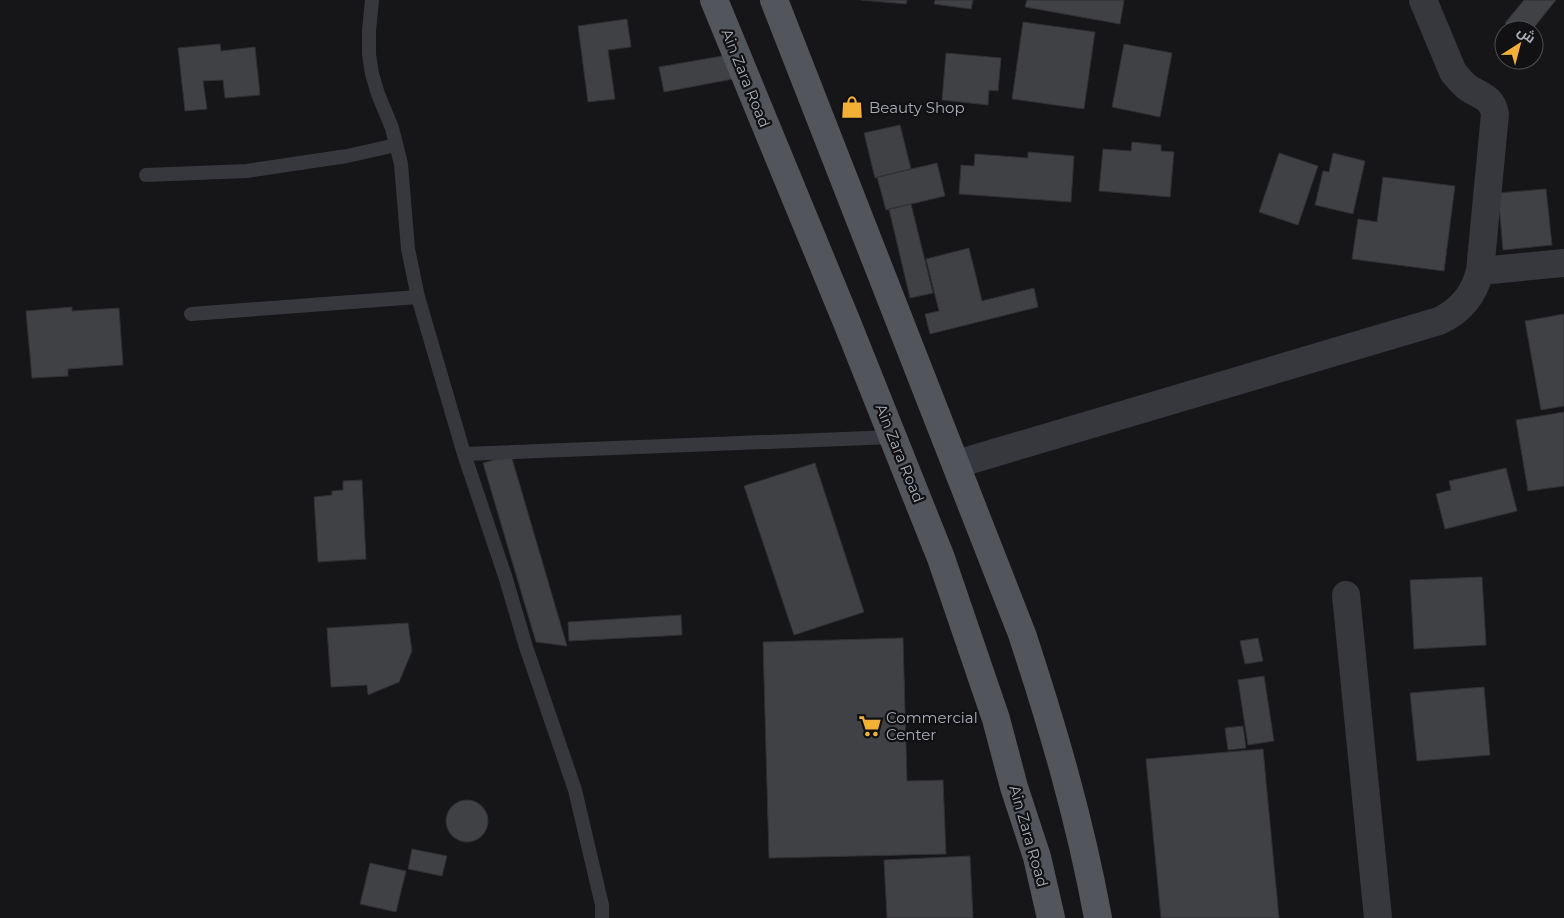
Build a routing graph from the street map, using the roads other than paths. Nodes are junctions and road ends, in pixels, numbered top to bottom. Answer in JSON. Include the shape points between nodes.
{"nodes":[{"id":1,"x":372,"y":0,"type":"edge"},
{"id":2,"x":714,"y":0,"type":"edge"},
{"id":3,"x":774,"y":0,"type":"edge"},
{"id":4,"x":1423,"y":0,"type":"edge"},
{"id":5,"x":396,"y":144,"type":"junction"},
{"id":6,"x":146,"y":175,"type":"dead end"},
{"id":7,"x":1564,"y":263,"type":"edge"},
{"id":8,"x":1480,"y":271,"type":"junction"},
{"id":9,"x":418,"y":297,"type":"junction"},
{"id":10,"x":191,"y":314,"type":"dead end"},
{"id":11,"x":893,"y":436,"type":"junction"},
{"id":12,"x":464,"y":454,"type":"junction"},
{"id":13,"x":957,"y":464,"type":"junction"},
{"id":14,"x":1346,"y":594,"type":"dead end"},
{"id":15,"x":602,"y":918,"type":"edge"},
{"id":16,"x":1051,"y":918,"type":"edge"},
{"id":17,"x":1098,"y":918,"type":"edge"},
{"id":18,"x":1378,"y":918,"type":"edge"}],
"edges":[{"from":1,"to":5,"type":"lane","via":[[369,31],[372,74]]},
{"from":2,"to":11,"type":"main road","name":"Ain Zara Road"},
{"from":3,"to":13,"type":"main road"},
{"from":4,"to":8,"type":"street","via":[[1454,72],[1460,81],[1486,97],[1494,108]]},
{"from":5,"to":6,"type":"lane","via":[[347,156],[247,172]]},
{"from":5,"to":9,"type":"lane","via":[[402,170],[408,249]]},
{"from":7,"to":8,"type":"street"},
{"from":8,"to":13,"type":"street","via":[[1477,285],[1462,307],[1439,321]]},
{"from":9,"to":10,"type":"lane"},
{"from":9,"to":12,"type":"lane"},
{"from":11,"to":12,"type":"lane"},
{"from":11,"to":16,"type":"main road","name":"Ain Zara Road","via":[[977,661],[1037,857]]},
{"from":12,"to":15,"type":"lane","via":[[575,790],[602,905]]},
{"from":13,"to":17,"type":"main road","via":[[1022,634],[1047,710],[1088,862]]},
{"from":14,"to":18,"type":"street"}]}
